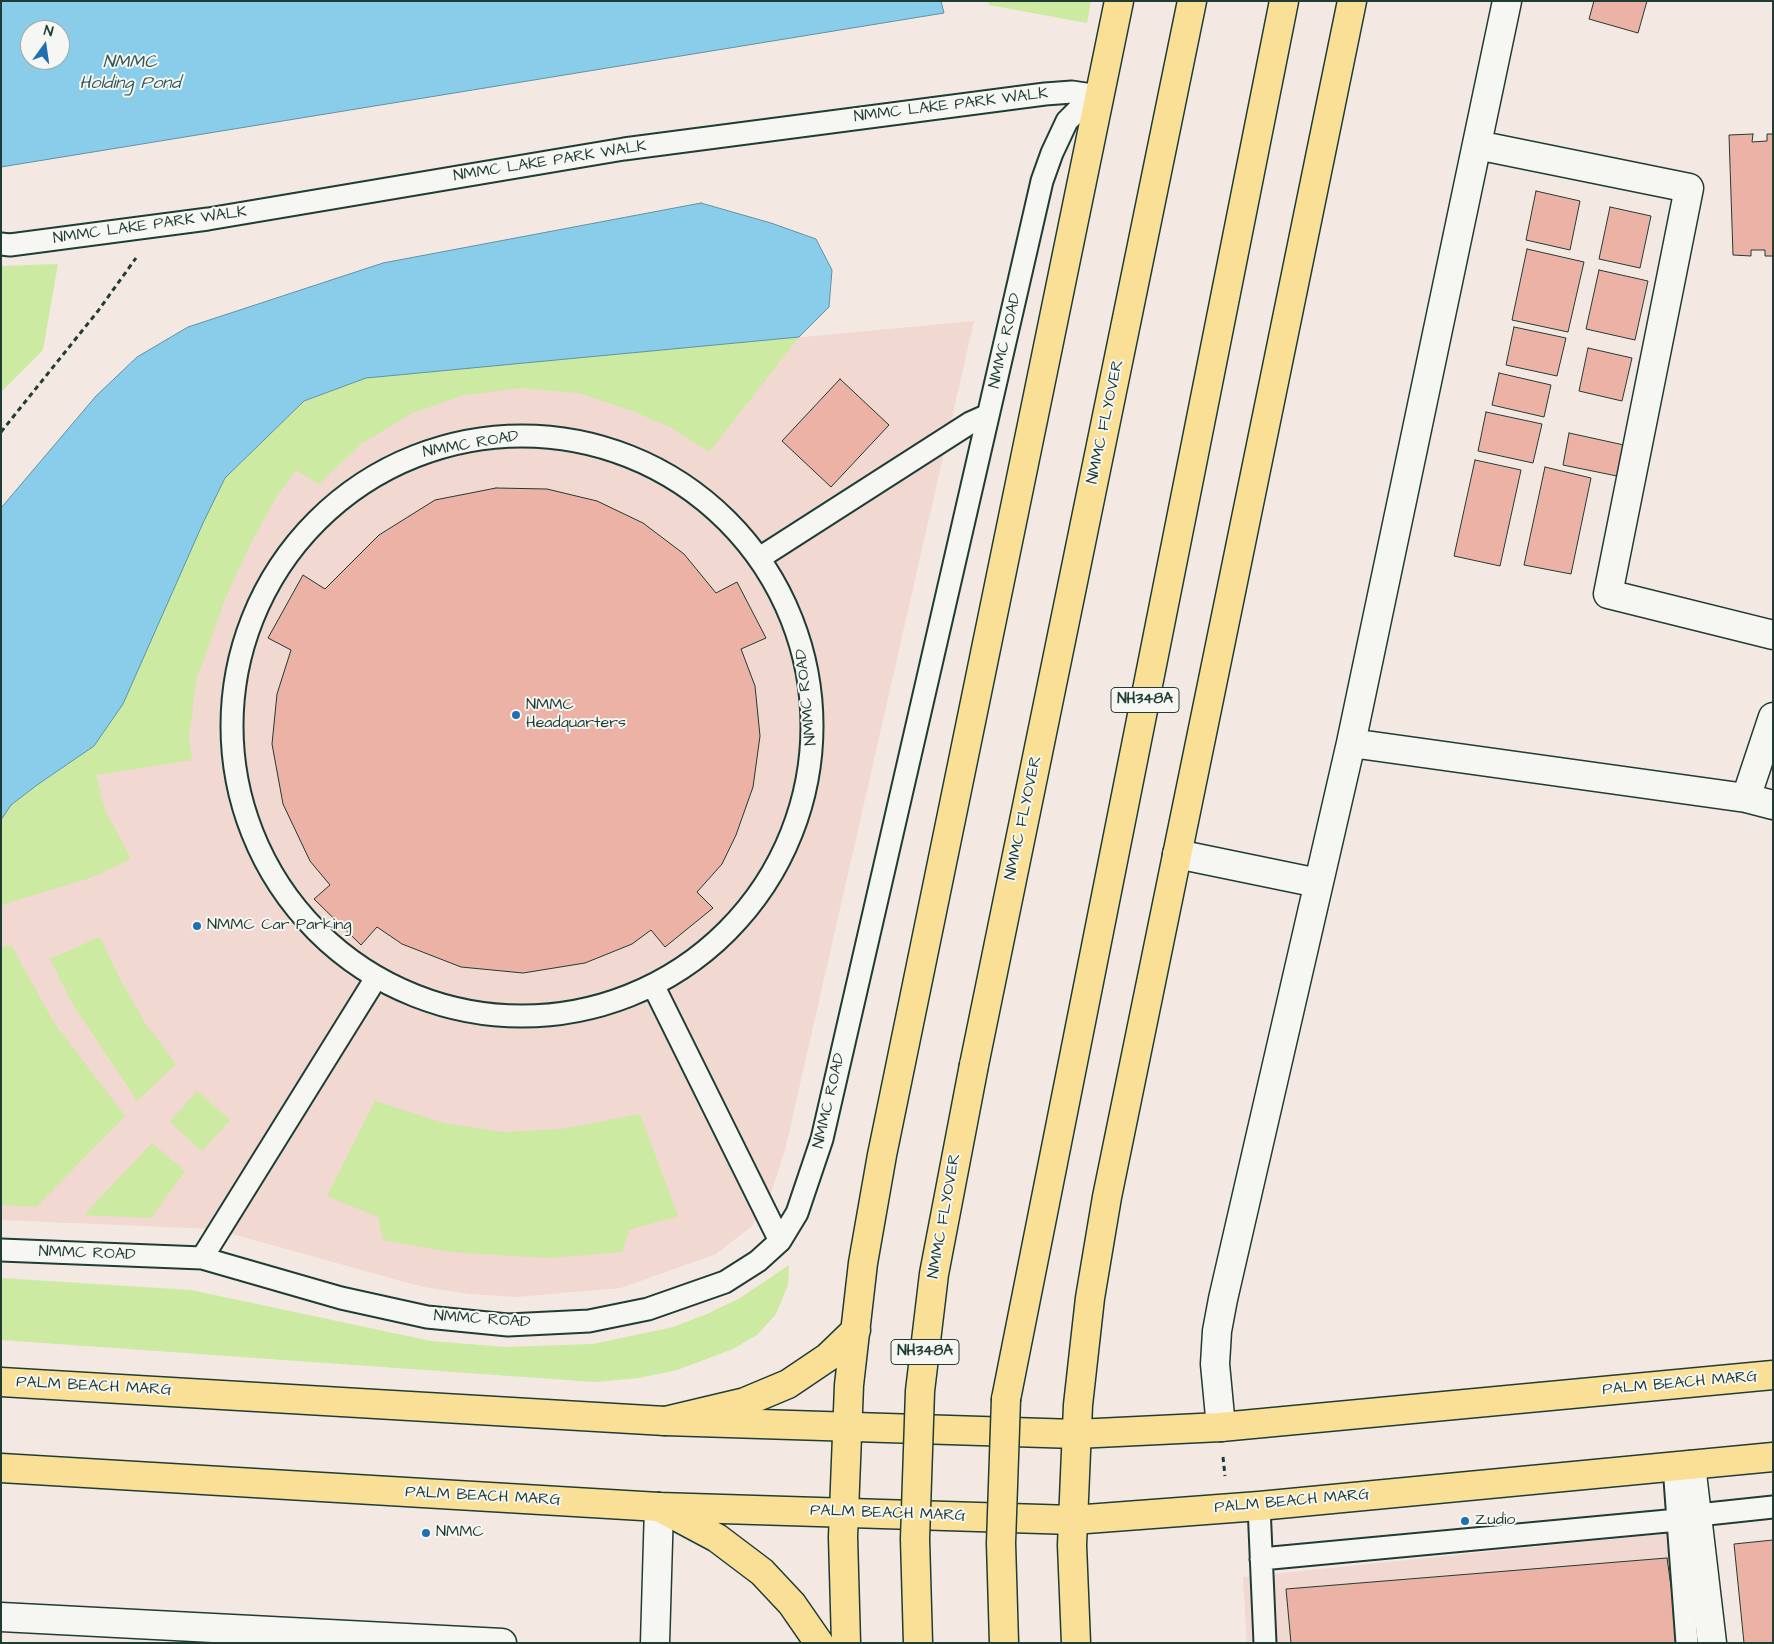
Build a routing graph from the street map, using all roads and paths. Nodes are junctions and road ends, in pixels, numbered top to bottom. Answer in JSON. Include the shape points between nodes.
{"nodes":[{"id":1,"x":1119,"y":1,"type":"edge"},
{"id":2,"x":1192,"y":1,"type":"edge"},
{"id":3,"x":1284,"y":1,"type":"edge"},
{"id":4,"x":1352,"y":1,"type":"edge"},
{"id":5,"x":1507,"y":1,"type":"edge"},
{"id":6,"x":1100,"y":96,"type":"junction"},
{"id":7,"x":1477,"y":145,"type":"junction"},
{"id":8,"x":160,"y":225,"type":"junction"},
{"id":9,"x":1,"y":244,"type":"edge"},
{"id":10,"x":988,"y":415,"type":"junction"},
{"id":11,"x":1,"y":432,"type":"edge"},
{"id":12,"x":761,"y":557,"type":"junction"},
{"id":13,"x":1773,"y":635,"type":"edge"},
{"id":14,"x":1773,"y":717,"type":"edge"},
{"id":15,"x":1351,"y":743,"type":"junction"},
{"id":16,"x":1746,"y":798,"type":"junction"},
{"id":17,"x":1773,"y":805,"type":"edge"},
{"id":18,"x":1178,"y":854,"type":"junction"},
{"id":19,"x":1318,"y":883,"type":"junction"},
{"id":20,"x":376,"y":978,"type":"junction"},
{"id":21,"x":654,"y":986,"type":"junction"},
{"id":22,"x":780,"y":1241,"type":"junction"},
{"id":23,"x":1,"y":1250,"type":"edge"},
{"id":24,"x":202,"y":1258,"type":"junction"},
{"id":25,"x":856,"y":1330,"type":"junction"},
{"id":26,"x":1,"y":1368,"type":"edge"},
{"id":27,"x":1773,"y":1375,"type":"edge"},
{"id":28,"x":1,"y":1382,"type":"edge"},
{"id":29,"x":202,"y":1393,"type":"junction"},
{"id":30,"x":1006,"y":1399,"type":"junction"},
{"id":31,"x":665,"y":1421,"type":"junction"},
{"id":32,"x":848,"y":1427,"type":"junction"},
{"id":33,"x":1221,"y":1427,"type":"junction"},
{"id":34,"x":1076,"y":1434,"type":"junction"},
{"id":35,"x":1773,"y":1457,"type":"edge"},
{"id":36,"x":1683,"y":1466,"type":"junction"},
{"id":37,"x":1,"y":1468,"type":"edge"},
{"id":38,"x":1259,"y":1506,"type":"junction"},
{"id":39,"x":659,"y":1507,"type":"junction"},
{"id":40,"x":1773,"y":1507,"type":"edge"},
{"id":41,"x":844,"y":1512,"type":"junction"},
{"id":42,"x":1688,"y":1518,"type":"junction"},
{"id":43,"x":1073,"y":1520,"type":"junction"},
{"id":44,"x":1261,"y":1559,"type":"junction"},
{"id":45,"x":1,"y":1617,"type":"edge"},
{"id":46,"x":502,"y":1643,"type":"edge"},
{"id":47,"x":655,"y":1643,"type":"edge"},
{"id":48,"x":819,"y":1643,"type":"edge"},
{"id":49,"x":846,"y":1643,"type":"edge"},
{"id":50,"x":918,"y":1643,"type":"edge"},
{"id":51,"x":1004,"y":1643,"type":"edge"},
{"id":52,"x":1076,"y":1643,"type":"edge"},
{"id":53,"x":1265,"y":1643,"type":"edge"},
{"id":54,"x":1687,"y":1643,"type":"edge"},
{"id":55,"x":1712,"y":1643,"type":"edge"}],
"edges":[{"from":1,"to":6,"type":"main road"},
{"from":2,"to":50,"type":"main road","name":"NMMC FLYOVER","number":"NH348A","bridge":true,"via":[[934,1274],[920,1391],[915,1539]]},
{"from":3,"to":30,"type":"main road","number":"NH348A"},
{"from":4,"to":18,"type":"main road"},
{"from":5,"to":7,"type":"street"},
{"from":6,"to":8,"type":"lane","name":"NMMC LAKE PARK WALK","via":[[1072,92],[1045,94],[634,148]]},
{"from":6,"to":10,"type":"lane","name":"NMMC ROAD","via":[[1067,121],[1042,181]]},
{"from":6,"to":25,"type":"main road","via":[[882,1155],[863,1263]]},
{"from":7,"to":13,"type":"street","via":[[1689,188],[1608,594]]},
{"from":7,"to":15,"type":"street"},
{"from":8,"to":9,"type":"lane","name":"NMMC LAKE PARK WALK"},
{"from":8,"to":11,"type":"path","via":[[98,311]]},
{"from":10,"to":12,"type":"lane","via":[[970,423]]},
{"from":10,"to":22,"type":"lane","name":"NMMC ROAD","via":[[822,1139],[797,1213]]},
{"from":12,"to":20,"type":"lane","name":"NMMC ROAD","via":[[694,489],[610,447],[515,434],[422,451],[340,497],[282,559],[238,653],[230,747],[252,839],[262,855],[303,918]]},
{"from":12,"to":21,"type":"lane","name":"NMMC ROAD","via":[[804,647],[815,747],[790,844],[734,927]]},
{"from":14,"to":16,"type":"street"},
{"from":15,"to":16,"type":"street"},
{"from":15,"to":19,"type":"street"},
{"from":16,"to":17,"type":"street"},
{"from":18,"to":19,"type":"street"},
{"from":18,"to":34,"type":"main road","via":[[1104,1216],[1090,1298]]},
{"from":19,"to":33,"type":"street","via":[[1217,1331],[1215,1364]]},
{"from":20,"to":21,"type":"lane","name":"NMMC ROAD","via":[[443,1006],[514,1017],[586,1010]]},
{"from":20,"to":24,"type":"lane"},
{"from":21,"to":22,"type":"lane"},
{"from":22,"to":24,"type":"lane","name":"NMMC ROAD","via":[[758,1261],[726,1282],[648,1309],[589,1321],[508,1324],[427,1317],[341,1298]]},
{"from":23,"to":24,"type":"lane","name":"NMMC ROAD"},
{"from":25,"to":31,"type":"main road","via":[[828,1357],[788,1384],[745,1402]]},
{"from":25,"to":32,"type":"main road"},
{"from":26,"to":29,"type":"lane","via":[[47,1371]]},
{"from":27,"to":33,"type":"main road","name":"PALM BEACH MARG"},
{"from":28,"to":29,"type":"main road","name":"PALM BEACH MARG"},
{"from":29,"to":31,"type":"main road","name":"PALM BEACH MARG"},
{"from":30,"to":30,"type":"main road","number":"NH348A","via":[[1016,1330],[1037,1184],[1019,1287]]},
{"from":30,"to":51,"type":"main road","number":"NH348A","bridge":true,"via":[[1001,1543]]},
{"from":31,"to":32,"type":"main road","name":"PALM BEACH MARG"},
{"from":32,"to":34,"type":"main road","name":"PALM BEACH MARG"},
{"from":32,"to":41,"type":"main road"},
{"from":33,"to":34,"type":"main road","name":"PALM BEACH MARG"},
{"from":34,"to":43,"type":"main road"},
{"from":35,"to":36,"type":"main road","name":"PALM BEACH MARG"},
{"from":36,"to":38,"type":"main road","name":"PALM BEACH MARG"},
{"from":36,"to":42,"type":"street"},
{"from":37,"to":39,"type":"main road","name":"PALM BEACH MARG"},
{"from":38,"to":43,"type":"main road","name":"PALM BEACH MARG"},
{"from":38,"to":44,"type":"lane"},
{"from":39,"to":41,"type":"main road","name":"PALM BEACH MARG"},
{"from":39,"to":47,"type":"street"},
{"from":39,"to":48,"type":"main road","via":[[717,1538],[762,1572],[792,1604]]},
{"from":40,"to":42,"type":"lane"},
{"from":41,"to":43,"type":"main road","name":"PALM BEACH MARG"},
{"from":41,"to":49,"type":"main road"},
{"from":42,"to":44,"type":"lane"},
{"from":42,"to":54,"type":"lane"},
{"from":42,"to":55,"type":"street"},
{"from":43,"to":52,"type":"main road"},
{"from":44,"to":53,"type":"lane"},
{"from":45,"to":46,"type":"street"}]}
